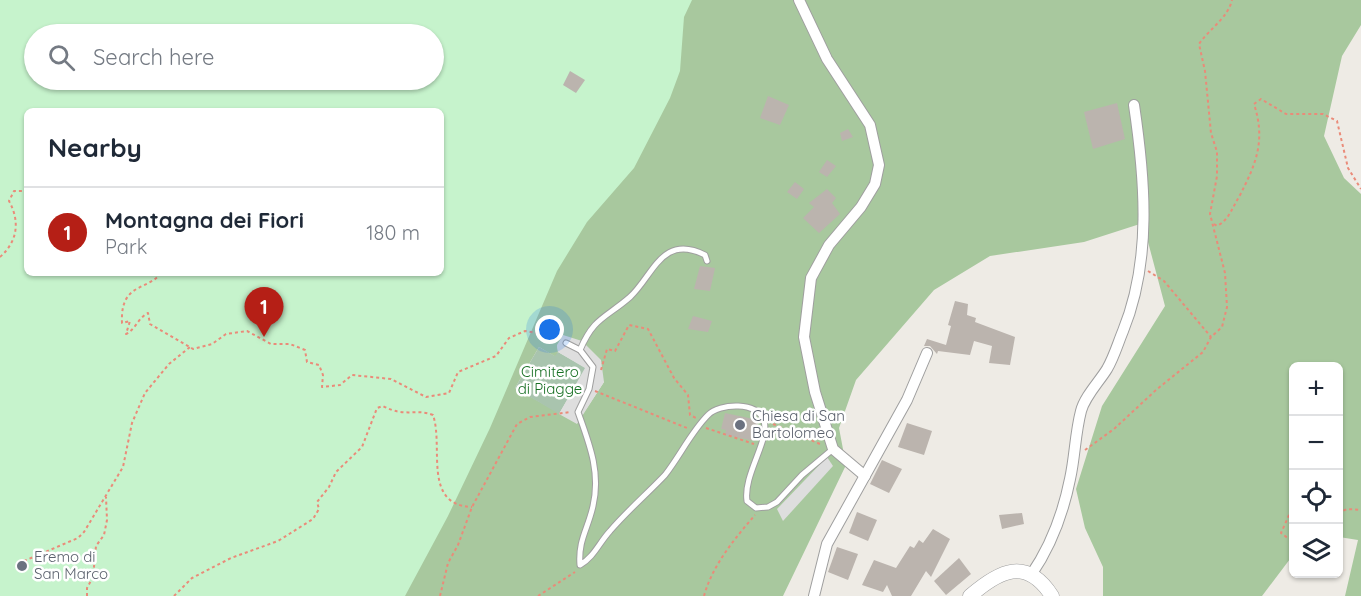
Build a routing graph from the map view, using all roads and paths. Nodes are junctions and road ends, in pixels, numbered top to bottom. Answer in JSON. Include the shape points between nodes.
{"nodes":[{"id":1,"x":799,"y":0,"type":"edge"},
{"id":2,"x":1232,"y":0,"type":"edge"},
{"id":3,"x":1134,"y":105,"type":"dead end"},
{"id":4,"x":1361,"y":189,"type":"edge"},
{"id":5,"x":24,"y":191,"type":"edge"},
{"id":6,"x":1213,"y":223,"type":"junction"},
{"id":7,"x":0,"y":257,"type":"edge"},
{"id":8,"x":707,"y":261,"type":"dead end"},
{"id":9,"x":1140,"y":271,"type":"junction"},
{"id":10,"x":160,"y":276,"type":"edge"},
{"id":11,"x":1211,"y":338,"type":"junction"},
{"id":12,"x":566,"y":343,"type":"joint"},
{"id":13,"x":190,"y":347,"type":"junction"},
{"id":14,"x":580,"y":350,"type":"junction"},
{"id":15,"x":927,"y":353,"type":"dead end"},
{"id":16,"x":592,"y":370,"type":"junction"},
{"id":17,"x":590,"y":389,"type":"junction"},
{"id":18,"x":578,"y":412,"type":"junction"},
{"id":19,"x":764,"y":421,"type":"junction"},
{"id":20,"x":703,"y":422,"type":"junction"},
{"id":21,"x":760,"y":445,"type":"junction"},
{"id":22,"x":833,"y":449,"type":"junction"},
{"id":23,"x":1073,"y":458,"type":"junction"},
{"id":24,"x":865,"y":476,"type":"junction"},
{"id":25,"x":106,"y":497,"type":"junction"},
{"id":26,"x":472,"y":507,"type":"junction"},
{"id":27,"x":761,"y":508,"type":"junction"},
{"id":28,"x":1361,"y":510,"type":"edge"},
{"id":29,"x":1343,"y":511,"type":"edge"},
{"id":30,"x":1289,"y":514,"type":"edge"},
{"id":31,"x":1289,"y":539,"type":"edge"},
{"id":32,"x":24,"y":561,"type":"dead end"},
{"id":33,"x":580,"y":565,"type":"junction"},
{"id":34,"x":1031,"y":575,"type":"junction"},
{"id":35,"x":87,"y":596,"type":"edge"},
{"id":36,"x":174,"y":596,"type":"edge"},
{"id":37,"x":440,"y":596,"type":"edge"},
{"id":38,"x":538,"y":596,"type":"edge"},
{"id":39,"x":704,"y":596,"type":"edge"},
{"id":40,"x":814,"y":596,"type":"edge"},
{"id":41,"x":970,"y":596,"type":"edge"},
{"id":42,"x":1052,"y":596,"type":"edge"}],
"edges":[{"from":1,"to":22,"type":"street","via":[[827,59],[870,125],[879,165],[875,184],[829,245],[811,278],[804,337],[815,392]]},
{"from":2,"to":6,"type":"path","via":[[1225,16],[1198,44],[1216,152],[1217,177],[1210,214]]},
{"from":3,"to":9,"type":"street","via":[[1144,199]]},
{"from":4,"to":6,"type":"path","via":[[1348,168],[1337,121],[1323,114],[1286,114],[1261,99],[1254,104],[1259,134],[1254,171],[1223,223]]},
{"from":5,"to":7,"type":"path","via":[[14,191],[9,201],[17,227]]},
{"from":6,"to":11,"type":"path","via":[[1225,273],[1227,307],[1222,327]]},
{"from":8,"to":14,"type":"lane","via":[[705,255],[696,251],[681,249],[664,255],[631,296],[594,324]]},
{"from":9,"to":11,"type":"path","via":[[1151,271],[1164,281]]},
{"from":9,"to":23,"type":"street","via":[[1125,327],[1108,367],[1082,408]]},
{"from":10,"to":13,"type":"path","via":[[136,287],[128,298],[121,316],[122,323],[130,321],[126,334],[148,313],[150,324]]},
{"from":11,"to":23,"type":"path","via":[[1203,352],[1114,429]]},
{"from":12,"to":13,"type":"path","via":[[557,334],[525,331],[509,338],[496,356],[458,372],[449,393],[426,397],[391,379],[352,375],[340,385],[322,387],[320,365],[307,362],[305,350],[290,344],[271,344],[247,331],[226,334],[212,344]]},
{"from":12,"to":14,"type":"lane"},
{"from":13,"to":25,"type":"path","via":[[169,364],[145,393],[132,423],[123,467]]},
{"from":14,"to":16,"type":"lane"},
{"from":15,"to":24,"type":"street","via":[[907,400]]},
{"from":16,"to":17,"type":"lane"},
{"from":16,"to":20,"type":"path","via":[[602,370],[604,354],[607,350],[615,351],[629,325],[648,329],[674,378],[688,395],[690,415]]},
{"from":17,"to":18,"type":"lane"},
{"from":17,"to":20,"type":"path","via":[[690,429]]},
{"from":18,"to":26,"type":"path","via":[[530,417],[517,424]]},
{"from":18,"to":33,"type":"lane","via":[[596,463],[594,506],[579,547]]},
{"from":19,"to":20,"type":"lane","via":[[761,414],[747,407],[722,407],[708,414]]},
{"from":19,"to":21,"type":"lane"},
{"from":19,"to":22,"type":"path"},
{"from":20,"to":21,"type":"path","via":[[709,430]]},
{"from":20,"to":33,"type":"lane","via":[[664,475],[630,508],[590,559]]},
{"from":21,"to":27,"type":"lane","via":[[746,495],[751,506]]},
{"from":22,"to":24,"type":"street"},
{"from":22,"to":27,"type":"lane","via":[[777,502]]},
{"from":23,"to":34,"type":"street","via":[[1054,536]]},
{"from":24,"to":40,"type":"street","via":[[827,544]]},
{"from":25,"to":32,"type":"path","via":[[78,538]]},
{"from":25,"to":35,"type":"path","via":[[107,520],[104,535],[96,546]]},
{"from":26,"to":36,"type":"path","via":[[450,502],[440,490],[434,415],[425,411],[411,415],[396,413],[383,406],[377,408],[362,447],[336,472],[317,502],[319,509],[313,519],[278,541],[192,578]]},
{"from":26,"to":37,"type":"path","via":[[448,563]]},
{"from":27,"to":39,"type":"path","via":[[736,537]]},
{"from":28,"to":29,"type":"path"},
{"from":30,"to":31,"type":"path","via":[[1281,533]]},
{"from":33,"to":38,"type":"path","via":[[573,574]]},
{"from":34,"to":41,"type":"street","via":[[1008,571]]},
{"from":34,"to":42,"type":"street"}]}
